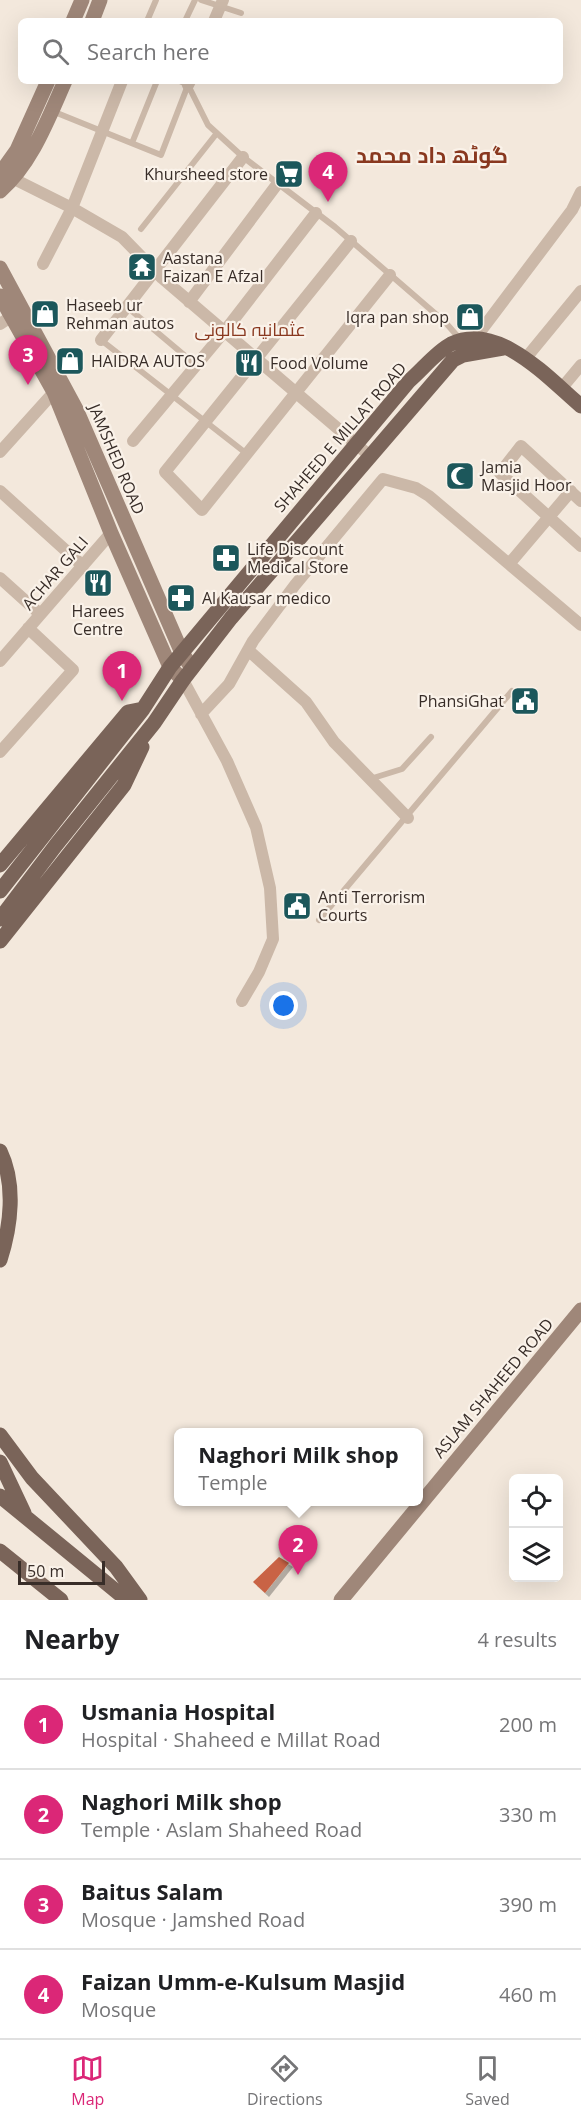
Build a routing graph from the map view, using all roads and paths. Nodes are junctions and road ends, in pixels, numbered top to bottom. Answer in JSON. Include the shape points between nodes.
{"nodes":[{"id":1,"x":82,"y":0,"type":"edge"},
{"id":2,"x":100,"y":0,"type":"edge"},
{"id":3,"x":156,"y":0,"type":"edge"},
{"id":4,"x":195,"y":0,"type":"edge"},
{"id":5,"x":201,"y":0,"type":"edge"},
{"id":6,"x":222,"y":3,"type":"edge"},
{"id":7,"x":241,"y":14,"type":"dead end"},
{"id":8,"x":74,"y":18,"type":"edge"},
{"id":9,"x":93,"y":18,"type":"edge"},
{"id":10,"x":148,"y":18,"type":"edge"},
{"id":11,"x":186,"y":18,"type":"edge"},
{"id":12,"x":215,"y":18,"type":"edge"},
{"id":13,"x":47,"y":84,"type":"edge"},
{"id":14,"x":64,"y":84,"type":"edge"},
{"id":15,"x":121,"y":84,"type":"edge"},
{"id":16,"x":156,"y":84,"type":"edge"},
{"id":17,"x":185,"y":84,"type":"edge"},
{"id":18,"x":187,"y":84,"type":"edge"},
{"id":19,"x":52,"y":111,"type":"junction"},
{"id":20,"x":103,"y":131,"type":"junction"},
{"id":21,"x":217,"y":133,"type":"junction"},
{"id":22,"x":132,"y":143,"type":"junction"},
{"id":23,"x":243,"y":157,"type":"junction"},
{"id":24,"x":7,"y":176,"type":"edge"},
{"id":25,"x":278,"y":183,"type":"junction"},
{"id":26,"x":0,"y":191,"type":"edge"},
{"id":27,"x":581,"y":192,"type":"edge"},
{"id":28,"x":72,"y":208,"type":"junction"},
{"id":29,"x":316,"y":213,"type":"junction"},
{"id":30,"x":576,"y":213,"type":"edge"},
{"id":31,"x":141,"y":229,"type":"dead end"},
{"id":32,"x":351,"y":241,"type":"junction"},
{"id":33,"x":44,"y":264,"type":"dead end"},
{"id":34,"x":0,"y":268,"type":"edge"},
{"id":35,"x":155,"y":271,"type":"junction"},
{"id":36,"x":390,"y":275,"type":"junction"},
{"id":37,"x":581,"y":291,"type":"edge"},
{"id":38,"x":0,"y":296,"type":"edge"},
{"id":39,"x":189,"y":302,"type":"junction"},
{"id":40,"x":127,"y":307,"type":"junction"},
{"id":41,"x":6,"y":320,"type":"edge"},
{"id":42,"x":224,"y":332,"type":"junction"},
{"id":43,"x":101,"y":340,"type":"joint"},
{"id":44,"x":468,"y":341,"type":"junction"},
{"id":45,"x":506,"y":348,"type":"junction"},
{"id":46,"x":526,"y":358,"type":"junction"},
{"id":47,"x":257,"y":360,"type":"junction"},
{"id":48,"x":196,"y":365,"type":"junction"},
{"id":49,"x":581,"y":365,"type":"edge"},
{"id":50,"x":561,"y":389,"type":"junction"},
{"id":51,"x":54,"y":392,"type":"junction"},
{"id":52,"x":296,"y":393,"type":"junction"},
{"id":53,"x":171,"y":396,"type":"junction"},
{"id":54,"x":581,"y":406,"type":"edge"},
{"id":55,"x":205,"y":423,"type":"junction"},
{"id":56,"x":133,"y":441,"type":"dead end"},
{"id":57,"x":356,"y":444,"type":"junction"},
{"id":58,"x":0,"y":452,"type":"edge"},
{"id":59,"x":247,"y":454,"type":"junction"},
{"id":60,"x":370,"y":456,"type":"junction"},
{"id":61,"x":0,"y":491,"type":"edge"},
{"id":62,"x":571,"y":492,"type":"junction"},
{"id":63,"x":581,"y":501,"type":"edge"},
{"id":64,"x":547,"y":517,"type":"junction"},
{"id":65,"x":111,"y":533,"type":"junction"},
{"id":66,"x":581,"y":546,"type":"edge"},
{"id":67,"x":509,"y":564,"type":"junction"},
{"id":68,"x":83,"y":566,"type":"junction"},
{"id":69,"x":0,"y":578,"type":"edge"},
{"id":70,"x":40,"y":614,"type":"junction"},
{"id":71,"x":581,"y":625,"type":"edge"},
{"id":72,"x":28,"y":628,"type":"junction"},
{"id":73,"x":248,"y":650,"type":"junction"},
{"id":74,"x":182,"y":653,"type":"junction"},
{"id":75,"x":0,"y":661,"type":"edge"},
{"id":76,"x":180,"y":672,"type":"junction"},
{"id":77,"x":512,"y":691,"type":"dead end"},
{"id":78,"x":144,"y":709,"type":"junction"},
{"id":79,"x":201,"y":714,"type":"junction"},
{"id":80,"x":154,"y":723,"type":"junction"},
{"id":81,"x":431,"y":737,"type":"dead end"},
{"id":82,"x":0,"y":752,"type":"edge"},
{"id":83,"x":369,"y":779,"type":"junction"},
{"id":84,"x":408,"y":818,"type":"junction"},
{"id":85,"x":0,"y":866,"type":"edge"},
{"id":86,"x":0,"y":891,"type":"edge"},
{"id":87,"x":0,"y":919,"type":"edge"},
{"id":88,"x":319,"y":920,"type":"dead end"},
{"id":89,"x":0,"y":941,"type":"edge"},
{"id":90,"x":242,"y":1000,"type":"dead end"},
{"id":91,"x":0,"y":1151,"type":"edge"},
{"id":92,"x":0,"y":1260,"type":"edge"},
{"id":93,"x":581,"y":1310,"type":"edge"},
{"id":94,"x":0,"y":1435,"type":"edge"},
{"id":95,"x":0,"y":1462,"type":"edge"},
{"id":96,"x":0,"y":1496,"type":"edge"},
{"id":97,"x":423,"y":1501,"type":"edge"},
{"id":98,"x":419,"y":1506,"type":"edge"},
{"id":99,"x":24,"y":1515,"type":"junction"},
{"id":100,"x":2,"y":1556,"type":"edge"},
{"id":101,"x":62,"y":1600,"type":"edge"},
{"id":102,"x":127,"y":1600,"type":"edge"},
{"id":103,"x":140,"y":1600,"type":"edge"},
{"id":104,"x":341,"y":1600,"type":"edge"}],
"edges":[{"from":1,"to":8,"type":"main road"},
{"from":2,"to":9,"type":"main road"},
{"from":3,"to":10,"type":"lane"},
{"from":4,"to":11,"type":"lane"},
{"from":5,"to":6,"type":"lane"},
{"from":6,"to":7,"type":"lane"},
{"from":6,"to":12,"type":"street"},
{"from":13,"to":24,"type":"main road"},
{"from":14,"to":19,"type":"main road"},
{"from":15,"to":20,"type":"street"},
{"from":16,"to":22,"type":"lane"},
{"from":17,"to":22,"type":"lane","via":[[161,155]]},
{"from":18,"to":21,"type":"lane","via":[[208,125]]},
{"from":19,"to":20,"type":"lane"},
{"from":19,"to":24,"type":"main road"},
{"from":20,"to":22,"type":"lane"},
{"from":20,"to":28,"type":"street"},
{"from":21,"to":23,"type":"lane"},
{"from":21,"to":31,"type":"lane"},
{"from":23,"to":25,"type":"lane"},
{"from":23,"to":35,"type":"street"},
{"from":24,"to":26,"type":"main road"},
{"from":24,"to":28,"type":"street"},
{"from":25,"to":29,"type":"lane"},
{"from":25,"to":39,"type":"street"},
{"from":27,"to":30,"type":"street"},
{"from":28,"to":33,"type":"street"},
{"from":28,"to":35,"type":"street","via":[[122,237]]},
{"from":29,"to":32,"type":"lane"},
{"from":29,"to":42,"type":"street"},
{"from":30,"to":44,"type":"street"},
{"from":32,"to":36,"type":"lane"},
{"from":32,"to":47,"type":"street"},
{"from":34,"to":74,"type":"main road","name":"JAMSHED ROAD","via":[[76,409]]},
{"from":35,"to":39,"type":"street"},
{"from":35,"to":40,"type":"street"},
{"from":36,"to":44,"type":"lane"},
{"from":36,"to":52,"type":"street"},
{"from":37,"to":46,"type":"street"},
{"from":38,"to":41,"type":"main road","name":"JAMSHED ROAD"},
{"from":39,"to":42,"type":"street"},
{"from":40,"to":43,"type":"street"},
{"from":40,"to":48,"type":"lane"},
{"from":41,"to":51,"type":"main road","name":"JAMSHED ROAD"},
{"from":42,"to":47,"type":"street"},
{"from":42,"to":48,"type":"street"},
{"from":43,"to":53,"type":"lane"},
{"from":44,"to":45,"type":"main road","via":[[480,339]]},
{"from":44,"to":57,"type":"main road","name":"SHAHEED E MILLAT ROAD","via":[[451,344],[409,381]]},
{"from":45,"to":46,"type":"main road"},
{"from":45,"to":60,"type":"main road","via":[[453,360]]},
{"from":46,"to":50,"type":"main road"},
{"from":47,"to":52,"type":"street"},
{"from":47,"to":55,"type":"street"},
{"from":48,"to":53,"type":"street"},
{"from":49,"to":50,"type":"street"},
{"from":50,"to":54,"type":"main road"},
{"from":51,"to":58,"type":"street"},
{"from":51,"to":65,"type":"main road","name":"JAMSHED ROAD"},
{"from":52,"to":57,"type":"street"},
{"from":52,"to":59,"type":"street"},
{"from":53,"to":55,"type":"lane"},
{"from":53,"to":56,"type":"street"},
{"from":55,"to":59,"type":"lane"},
{"from":55,"to":59,"type":"street","via":[[165,472],[202,510]]},
{"from":57,"to":60,"type":"street"},
{"from":57,"to":74,"type":"main road","name":"SHAHEED E MILLAT ROAD"},
{"from":60,"to":76,"type":"main road"},
{"from":61,"to":68,"type":"street"},
{"from":62,"to":63,"type":"street"},
{"from":62,"to":64,"type":"street"},
{"from":62,"to":64,"type":"street","via":[[521,446],[500,473]]},
{"from":64,"to":66,"type":"street"},
{"from":64,"to":67,"type":"street"},
{"from":65,"to":68,"type":"street","name":"ACHAR GALI"},
{"from":65,"to":76,"type":"main road","name":"JAMSHED ROAD"},
{"from":67,"to":71,"type":"street"},
{"from":67,"to":73,"type":"street","via":[[429,496],[383,479],[295,585]]},
{"from":68,"to":70,"type":"street","name":"ACHAR GALI"},
{"from":69,"to":70,"type":"street"},
{"from":70,"to":72,"type":"street","name":"ACHAR GALI"},
{"from":72,"to":75,"type":"street","name":"ACHAR GALI"},
{"from":72,"to":82,"type":"street","via":[[73,670]]},
{"from":73,"to":79,"type":"street","via":[[229,684]]},
{"from":73,"to":83,"type":"street","via":[[306,702],[334,742]]},
{"from":74,"to":76,"type":"main road","name":"JAMSHED ROAD"},
{"from":76,"to":78,"type":"main road"},
{"from":76,"to":79,"type":"street"},
{"from":76,"to":80,"type":"main road"},
{"from":77,"to":84,"type":"lane"},
{"from":78,"to":85,"type":"main road","via":[[128,712]]},
{"from":78,"to":86,"type":"main road"},
{"from":79,"to":90,"type":"street","via":[[256,827],[270,888],[273,939]]},
{"from":80,"to":87,"type":"main road"},
{"from":80,"to":89,"type":"main road","via":[[124,785]]},
{"from":81,"to":83,"type":"lane","via":[[402,769]]},
{"from":83,"to":84,"type":"street"},
{"from":84,"to":88,"type":"lane"},
{"from":91,"to":92,"type":"main road","via":[[10,1199],[10,1220]]},
{"from":93,"to":97,"type":"main road","name":"ASLAM SHAHEED ROAD"},
{"from":94,"to":103,"type":"main road","via":[[32,1478],[116,1566]]},
{"from":95,"to":99,"type":"main road"},
{"from":96,"to":99,"type":"main road"},
{"from":98,"to":104,"type":"main road","name":"ASLAM SHAHEED ROAD"},
{"from":99,"to":102,"type":"main road"},
{"from":100,"to":101,"type":"main road"}]}
